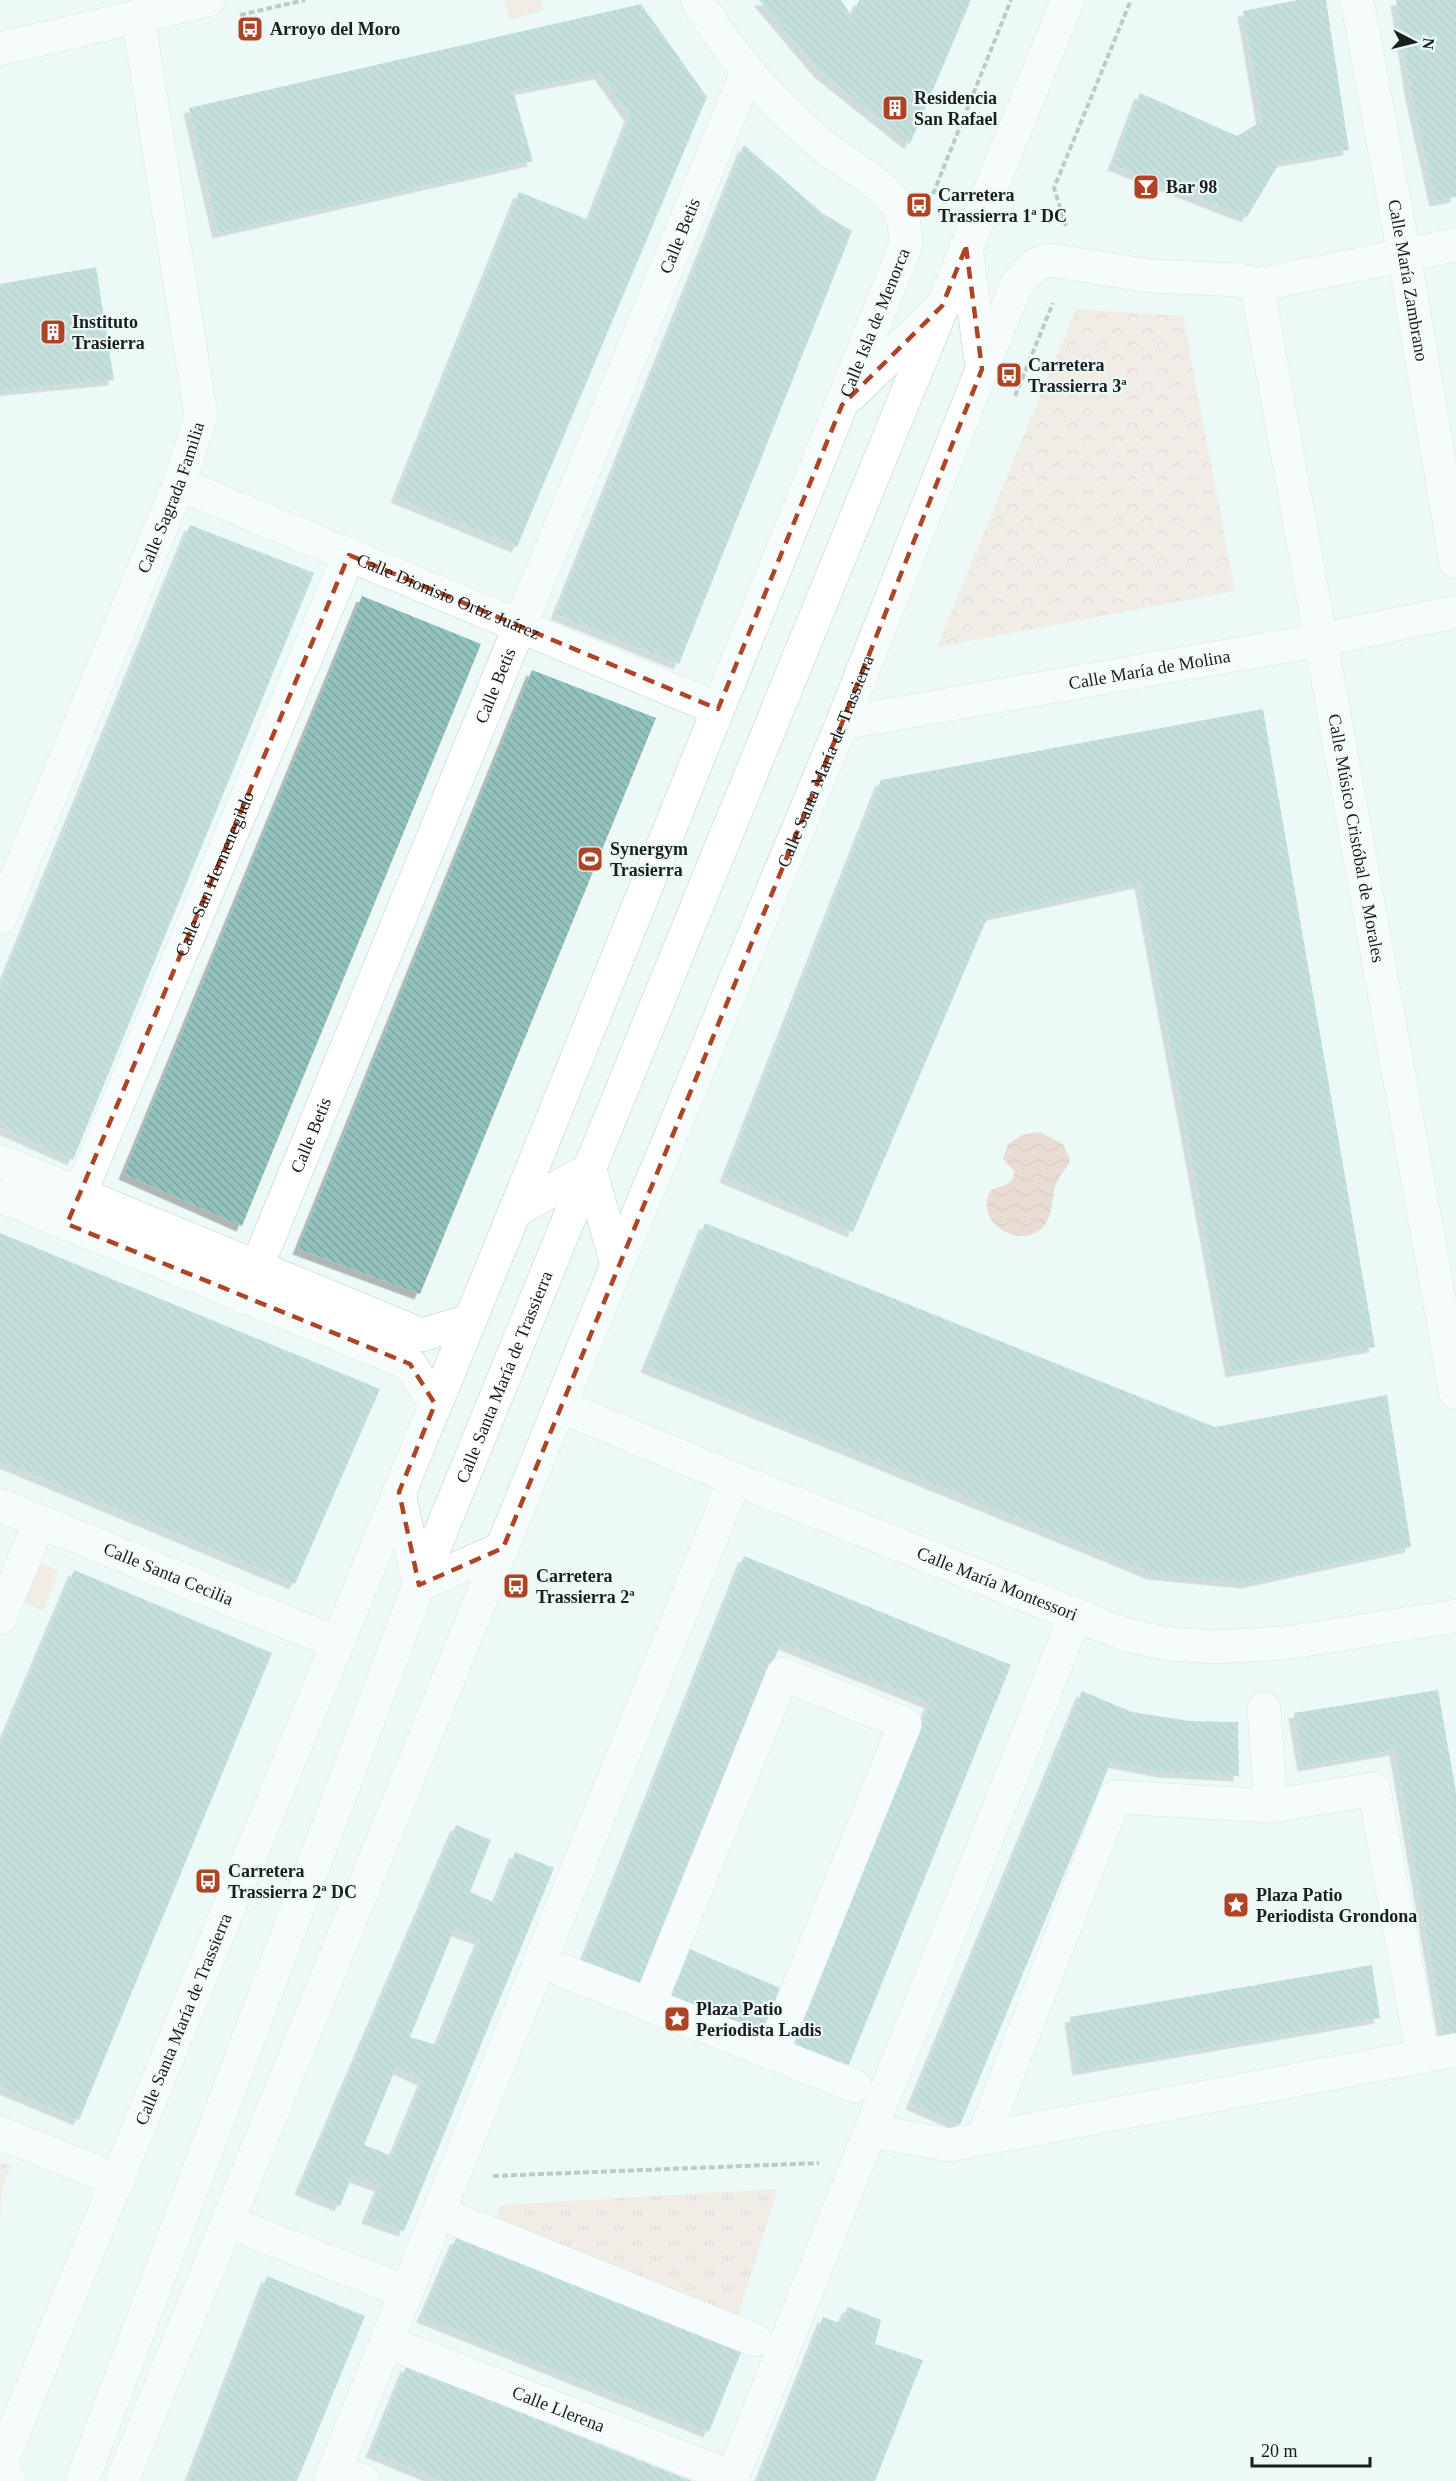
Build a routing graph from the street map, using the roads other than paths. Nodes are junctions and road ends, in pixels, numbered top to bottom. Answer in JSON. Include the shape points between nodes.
{"nodes":[{"id":1,"x":208,"y":0,"type":"edge"},
{"id":2,"x":697,"y":0,"type":"edge"},
{"id":3,"x":1068,"y":0,"type":"edge"},
{"id":4,"x":1357,"y":0,"type":"edge"},
{"id":5,"x":138,"y":16,"type":"junction"},
{"id":6,"x":0,"y":49,"type":"edge"},
{"id":7,"x":747,"y":72,"type":"junction"},
{"id":8,"x":1456,"y":244,"type":"edge"},
{"id":9,"x":966,"y":247,"type":"junction"},
{"id":10,"x":1404,"y":254,"type":"junction"},
{"id":11,"x":1257,"y":285,"type":"junction"},
{"id":12,"x":942,"y":306,"type":"junction"},
{"id":13,"x":982,"y":369,"type":"junction"},
{"id":14,"x":842,"y":405,"type":"junction"},
{"id":15,"x":179,"y":484,"type":"junction"},
{"id":16,"x":349,"y":555,"type":"junction"},
{"id":17,"x":1456,"y":562,"type":"edge"},
{"id":18,"x":1456,"y":612,"type":"edge"},
{"id":19,"x":518,"y":626,"type":"junction"},
{"id":20,"x":1320,"y":640,"type":"junction"},
{"id":21,"x":718,"y":709,"type":"junction"},
{"id":22,"x":842,"y":723,"type":"junction"},
{"id":23,"x":0,"y":918,"type":"edge"},
{"id":24,"x":0,"y":1161,"type":"edge"},
{"id":25,"x":590,"y":1169,"type":"junction"},
{"id":26,"x":81,"y":1193,"type":"junction"},
{"id":27,"x":0,"y":1196,"type":"edge"},
{"id":28,"x":515,"y":1211,"type":"junction"},
{"id":29,"x":68,"y":1224,"type":"junction"},
{"id":30,"x":617,"y":1265,"type":"junction"},
{"id":31,"x":257,"y":1267,"type":"junction"},
{"id":32,"x":244,"y":1298,"type":"junction"},
{"id":33,"x":468,"y":1321,"type":"junction"},
{"id":34,"x":1456,"y":1393,"type":"edge"},
{"id":35,"x":435,"y":1404,"type":"junction"},
{"id":36,"x":560,"y":1406,"type":"junction"},
{"id":37,"x":735,"y":1479,"type":"junction"},
{"id":38,"x":399,"y":1492,"type":"junction"},
{"id":39,"x":0,"y":1505,"type":"edge"},
{"id":40,"x":40,"y":1521,"type":"junction"},
{"id":41,"x":503,"y":1548,"type":"junction"},
{"id":42,"x":419,"y":1585,"type":"junction"},
{"id":43,"x":1076,"y":1614,"type":"junction"},
{"id":44,"x":1456,"y":1616,"type":"edge"},
{"id":45,"x":0,"y":1618,"type":"edge"},
{"id":46,"x":337,"y":1643,"type":"junction"},
{"id":47,"x":1264,"y":1709,"type":"dead end"},
{"id":48,"x":1271,"y":1806,"type":"junction"},
{"id":49,"x":561,"y":1971,"type":"dead end"},
{"id":50,"x":649,"y":2005,"type":"junction"},
{"id":51,"x":1456,"y":2049,"type":"edge"},
{"id":52,"x":772,"y":2053,"type":"junction"},
{"id":53,"x":1423,"y":2056,"type":"junction"},
{"id":54,"x":855,"y":2086,"type":"dead end"},
{"id":55,"x":872,"y":2128,"type":"junction"},
{"id":56,"x":0,"y":2133,"type":"edge"},
{"id":57,"x":983,"y":2138,"type":"junction"},
{"id":58,"x":119,"y":2181,"type":"junction"},
{"id":59,"x":457,"y":2220,"type":"dead end"},
{"id":60,"x":228,"y":2222,"type":"junction"},
{"id":61,"x":406,"y":2292,"type":"junction"},
{"id":62,"x":755,"y":2340,"type":"dead end"},
{"id":63,"x":387,"y":2342,"type":"junction"},
{"id":64,"x":4,"y":2469,"type":"edge"},
{"id":65,"x":342,"y":2477,"type":"edge"},
{"id":66,"x":731,"y":2479,"type":"edge"},
{"id":67,"x":82,"y":2481,"type":"edge"},
{"id":68,"x":122,"y":2481,"type":"edge"}],
"edges":[{"from":1,"to":5,"type":"street"},
{"from":2,"to":7,"type":"street","name":"Calle Isla de Menorca"},
{"from":3,"to":9,"type":"street","name":"Calle Santa María de Trassierra"},
{"from":4,"to":10,"type":"street","name":"Calle María Zambrano"},
{"from":5,"to":6,"type":"street"},
{"from":5,"to":15,"type":"street","name":"Calle Sagrada Familia","via":[[201,416]]},
{"from":7,"to":14,"type":"street","name":"Calle Isla de Menorca","via":[[804,130],[897,205],[905,223],[906,245]]},
{"from":7,"to":19,"type":"street","name":"Calle Betis"},
{"from":8,"to":10,"type":"street"},
{"from":9,"to":12,"type":"street","name":"Calle Santa María de Trassierra"},
{"from":9,"to":13,"type":"street","name":"Calle Santa María de Trassierra"},
{"from":10,"to":11,"type":"street"},
{"from":10,"to":17,"type":"street","name":"Calle María Zambrano"},
{"from":11,"to":13,"type":"street","via":[[1239,279],[1150,276],[1049,260],[1034,265],[1016,286]]},
{"from":11,"to":20,"type":"street","name":"Calle Músico Cristóbal de Morales"},
{"from":12,"to":14,"type":"street","name":"Calle Santa María de Trassierra"},
{"from":12,"to":25,"type":"street","name":"Calle Santa María de Trassierra"},
{"from":13,"to":22,"type":"street","name":"Calle Santa María de Trassierra"},
{"from":14,"to":21,"type":"street","name":"Calle Santa María de Trassierra"},
{"from":15,"to":16,"type":"street","name":"Calle Dionisio Ortiz Juárez"},
{"from":15,"to":23,"type":"street","name":"Calle Sagrada Familia"},
{"from":16,"to":19,"type":"street","name":"Calle Dionisio Ortiz Juárez"},
{"from":16,"to":26,"type":"street","name":"Calle San Hermenegildo"},
{"from":18,"to":20,"type":"street","name":"Calle María de Molina"},
{"from":19,"to":21,"type":"street","name":"Calle Dionisio Ortiz Juárez"},
{"from":19,"to":31,"type":"street","name":"Calle Betis"},
{"from":20,"to":22,"type":"street","name":"Calle María de Molina"},
{"from":20,"to":34,"type":"street","name":"Calle Músico Cristóbal de Morales"},
{"from":21,"to":28,"type":"street","name":"Calle Santa María de Trassierra"},
{"from":22,"to":30,"type":"street","name":"Calle Santa María de Trassierra"},
{"from":24,"to":26,"type":"street"},
{"from":25,"to":28,"type":"street"},
{"from":25,"to":30,"type":"street"},
{"from":25,"to":42,"type":"street","name":"Calle Santa María de Trassierra"},
{"from":26,"to":29,"type":"street","name":"Calle San Hermenegildo"},
{"from":26,"to":31,"type":"street"},
{"from":27,"to":29,"type":"street"},
{"from":28,"to":33,"type":"street","name":"Calle Santa María de Trassierra"},
{"from":29,"to":32,"type":"street"},
{"from":30,"to":36,"type":"street","name":"Calle Santa María de Trassierra"},
{"from":31,"to":32,"type":"street","name":"Calle Betis"},
{"from":31,"to":33,"type":"street","via":[[422,1335]]},
{"from":32,"to":35,"type":"street","via":[[410,1364]]},
{"from":33,"to":35,"type":"street","name":"Calle Santa María de Trassierra"},
{"from":35,"to":38,"type":"street","name":"Calle Santa María de Trassierra"},
{"from":36,"to":37,"type":"street","name":"Calle María Montessori"},
{"from":36,"to":41,"type":"street","name":"Calle Santa María de Trassierra"},
{"from":37,"to":43,"type":"street","name":"Calle María Montessori"},
{"from":37,"to":61,"type":"street"},
{"from":38,"to":42,"type":"street"},
{"from":38,"to":46,"type":"street","name":"Calle Santa María de Trassierra"},
{"from":39,"to":40,"type":"street","name":"Calle Santa Cecilia"},
{"from":40,"to":45,"type":"street"},
{"from":40,"to":46,"type":"street","name":"Calle Santa Cecilia"},
{"from":41,"to":42,"type":"street"},
{"from":41,"to":60,"type":"street","name":"Calle Santa María de Trassierra"},
{"from":42,"to":67,"type":"street","name":"Calle Santa María de Trassierra"},
{"from":43,"to":44,"type":"street","name":"Calle María Montessori","via":[[1126,1635],[1169,1644],[1215,1647],[1285,1643]]},
{"from":43,"to":55,"type":"street"},
{"from":46,"to":58,"type":"street","name":"Calle Santa María de Trassierra"},
{"from":47,"to":48,"type":"street"},
{"from":48,"to":53,"type":"street","via":[[1374,1789]]},
{"from":48,"to":57,"type":"street","via":[[1114,1797]]},
{"from":49,"to":50,"type":"street"},
{"from":50,"to":52,"type":"street"},
{"from":50,"to":52,"type":"street","via":[[783,1674],[905,1724]]},
{"from":51,"to":53,"type":"street"},
{"from":52,"to":54,"type":"street"},
{"from":53,"to":57,"type":"street"},
{"from":55,"to":57,"type":"street","via":[[949,2145]]},
{"from":55,"to":66,"type":"street"},
{"from":56,"to":58,"type":"street"},
{"from":58,"to":64,"type":"street","name":"Calle Santa María de Trassierra"},
{"from":59,"to":62,"type":"street"},
{"from":60,"to":61,"type":"street"},
{"from":60,"to":68,"type":"street","name":"Calle Santa María de Trassierra"},
{"from":61,"to":63,"type":"street"},
{"from":63,"to":65,"type":"street"},
{"from":63,"to":66,"type":"street","name":"Calle Llerena"}]}
